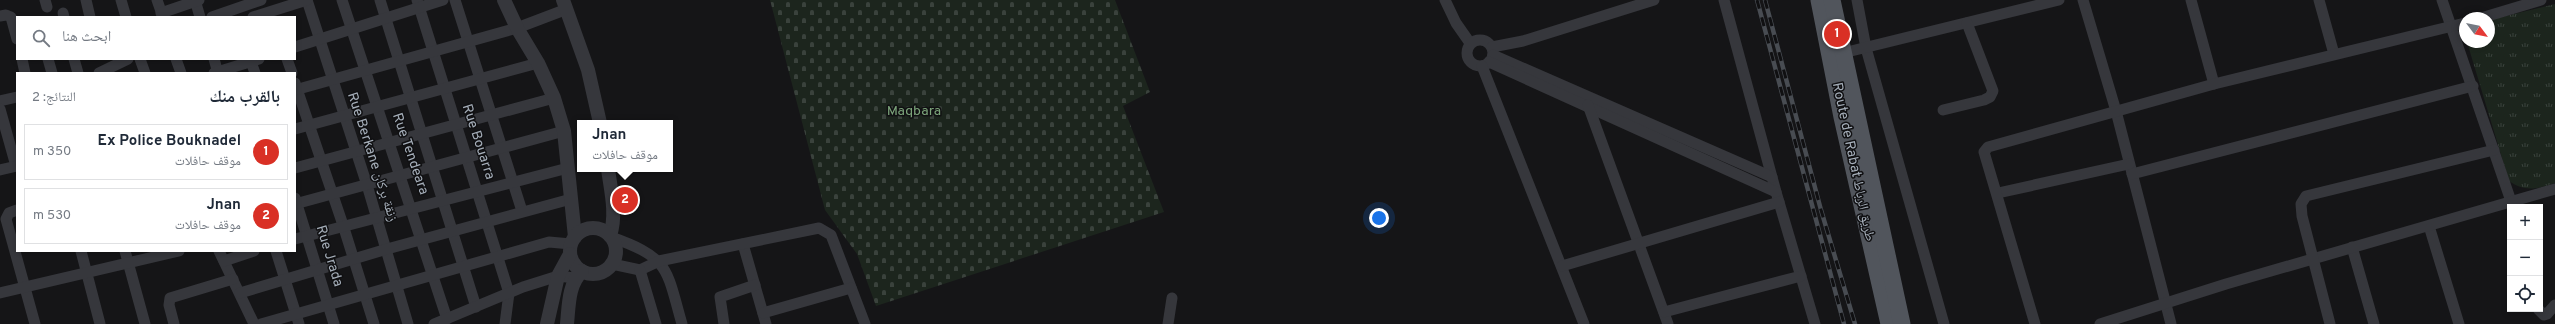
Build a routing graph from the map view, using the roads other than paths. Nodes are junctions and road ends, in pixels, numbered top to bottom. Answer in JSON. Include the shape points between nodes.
{"nodes":[{"id":1,"x":86,"y":0,"type":"edge"},
{"id":2,"x":121,"y":0,"type":"edge"},
{"id":3,"x":157,"y":0,"type":"edge"},
{"id":4,"x":196,"y":0,"type":"edge"},
{"id":5,"x":261,"y":0,"type":"edge"},
{"id":6,"x":307,"y":0,"type":"edge"},
{"id":7,"x":342,"y":0,"type":"edge"},
{"id":8,"x":380,"y":0,"type":"edge"},
{"id":9,"x":443,"y":0,"type":"edge"},
{"id":10,"x":455,"y":0,"type":"edge"},
{"id":11,"x":504,"y":0,"type":"edge"},
{"id":12,"x":1444,"y":0,"type":"edge"},
{"id":13,"x":1654,"y":0,"type":"edge"},
{"id":14,"x":1724,"y":0,"type":"edge"},
{"id":15,"x":1819,"y":0,"type":"edge"},
{"id":16,"x":1832,"y":0,"type":"edge"},
{"id":17,"x":1857,"y":0,"type":"edge"},
{"id":18,"x":2058,"y":0,"type":"edge"},
{"id":19,"x":2083,"y":0,"type":"edge"},
{"id":20,"x":2191,"y":0,"type":"edge"},
{"id":21,"x":2319,"y":0,"type":"edge"},
{"id":22,"x":2442,"y":0,"type":"edge"},
{"id":23,"x":2541,"y":0,"type":"edge"},
{"id":24,"x":419,"y":4,"type":"edge"},
{"id":25,"x":565,"y":5,"type":"edge"},
{"id":26,"x":233,"y":9,"type":"edge"},
{"id":27,"x":273,"y":14,"type":"edge"},
{"id":28,"x":2495,"y":14,"type":"edge"},
{"id":29,"x":162,"y":15,"type":"edge"},
{"id":30,"x":0,"y":16,"type":"edge"},
{"id":31,"x":90,"y":16,"type":"edge"},
{"id":32,"x":126,"y":16,"type":"edge"},
{"id":33,"x":200,"y":16,"type":"edge"},
{"id":34,"x":215,"y":16,"type":"edge"},
{"id":35,"x":260,"y":16,"type":"edge"},
{"id":36,"x":386,"y":18,"type":"junction"},
{"id":37,"x":1967,"y":23,"type":"junction"},
{"id":38,"x":2459,"y":25,"type":"edge"},
{"id":39,"x":2451,"y":27,"type":"junction"},
{"id":40,"x":517,"y":28,"type":"junction"},
{"id":41,"x":352,"y":30,"type":"junction"},
{"id":42,"x":16,"y":35,"type":"edge"},
{"id":43,"x":318,"y":40,"type":"junction"},
{"id":44,"x":468,"y":41,"type":"junction"},
{"id":45,"x":1470,"y":43,"type":"junction"},
{"id":46,"x":296,"y":47,"type":"edge"},
{"id":47,"x":1866,"y":48,"type":"junction"},
{"id":48,"x":434,"y":52,"type":"junction"},
{"id":49,"x":1843,"y":53,"type":"junction"},
{"id":50,"x":2334,"y":54,"type":"junction"},
{"id":51,"x":1489,"y":57,"type":"junction"},
{"id":52,"x":22,"y":60,"type":"edge"},
{"id":53,"x":48,"y":60,"type":"edge"},
{"id":54,"x":74,"y":60,"type":"edge"},
{"id":55,"x":125,"y":60,"type":"edge"},
{"id":56,"x":140,"y":60,"type":"edge"},
{"id":57,"x":176,"y":60,"type":"edge"},
{"id":58,"x":214,"y":60,"type":"edge"},
{"id":59,"x":253,"y":60,"type":"edge"},
{"id":60,"x":287,"y":60,"type":"edge"},
{"id":61,"x":399,"y":62,"type":"junction"},
{"id":62,"x":538,"y":63,"type":"junction"},
{"id":63,"x":104,"y":67,"type":"edge"},
{"id":64,"x":365,"y":71,"type":"junction"},
{"id":65,"x":25,"y":72,"type":"edge"},
{"id":66,"x":52,"y":72,"type":"edge"},
{"id":67,"x":78,"y":72,"type":"edge"},
{"id":68,"x":145,"y":72,"type":"edge"},
{"id":69,"x":181,"y":72,"type":"edge"},
{"id":70,"x":217,"y":72,"type":"edge"},
{"id":71,"x":220,"y":72,"type":"edge"},
{"id":72,"x":254,"y":72,"type":"edge"},
{"id":73,"x":292,"y":72,"type":"edge"},
{"id":74,"x":480,"y":78,"type":"junction"},
{"id":75,"x":331,"y":80,"type":"junction"},
{"id":76,"x":2214,"y":84,"type":"junction"},
{"id":77,"x":2473,"y":86,"type":"junction"},
{"id":78,"x":296,"y":87,"type":"edge"},
{"id":79,"x":445,"y":88,"type":"junction"},
{"id":80,"x":1587,"y":95,"type":"junction"},
{"id":81,"x":16,"y":97,"type":"edge"},
{"id":82,"x":411,"y":97,"type":"junction"},
{"id":83,"x":554,"y":98,"type":"junction"},
{"id":84,"x":0,"y":101,"type":"edge"},
{"id":85,"x":378,"y":106,"type":"junction"},
{"id":86,"x":0,"y":109,"type":"edge"},
{"id":87,"x":1588,"y":109,"type":"junction"},
{"id":88,"x":1943,"y":110,"type":"dead end"},
{"id":89,"x":2116,"y":111,"type":"junction"},
{"id":90,"x":492,"y":115,"type":"junction"},
{"id":91,"x":343,"y":116,"type":"junction"},
{"id":92,"x":599,"y":120,"type":"edge"},
{"id":93,"x":456,"y":124,"type":"junction"},
{"id":94,"x":310,"y":125,"type":"junction"},
{"id":95,"x":296,"y":129,"type":"edge"},
{"id":96,"x":564,"y":131,"type":"junction"},
{"id":97,"x":423,"y":133,"type":"junction"},
{"id":98,"x":389,"y":142,"type":"junction"},
{"id":99,"x":502,"y":148,"type":"junction"},
{"id":100,"x":355,"y":150,"type":"junction"},
{"id":101,"x":2494,"y":150,"type":"junction"},
{"id":102,"x":466,"y":157,"type":"junction"},
{"id":103,"x":322,"y":161,"type":"junction"},
{"id":104,"x":16,"y":163,"type":"edge"},
{"id":105,"x":16,"y":166,"type":"edge"},
{"id":106,"x":433,"y":166,"type":"junction"},
{"id":107,"x":296,"y":168,"type":"edge"},
{"id":108,"x":568,"y":168,"type":"junction"},
{"id":109,"x":2130,"y":169,"type":"junction"},
{"id":110,"x":0,"y":170,"type":"edge"},
{"id":111,"x":608,"y":172,"type":"edge"},
{"id":112,"x":401,"y":174,"type":"junction"},
{"id":113,"x":1772,"y":177,"type":"junction"},
{"id":114,"x":512,"y":182,"type":"junction"},
{"id":115,"x":367,"y":185,"type":"junction"},
{"id":116,"x":2555,"y":189,"type":"edge"},
{"id":117,"x":478,"y":190,"type":"junction"},
{"id":118,"x":1998,"y":193,"type":"junction"},
{"id":119,"x":332,"y":194,"type":"junction"},
{"id":120,"x":1777,"y":197,"type":"junction"},
{"id":121,"x":443,"y":199,"type":"junction"},
{"id":122,"x":571,"y":199,"type":"junction"},
{"id":123,"x":296,"y":202,"type":"edge"},
{"id":124,"x":2513,"y":204,"type":"edge"},
{"id":125,"x":2507,"y":206,"type":"edge"},
{"id":126,"x":412,"y":207,"type":"junction"},
{"id":127,"x":16,"y":210,"type":"edge"},
{"id":128,"x":522,"y":211,"type":"junction"},
{"id":129,"x":376,"y":216,"type":"junction"},
{"id":130,"x":487,"y":223,"type":"junction"},
{"id":131,"x":343,"y":225,"type":"junction"},
{"id":132,"x":2429,"y":226,"type":"junction"},
{"id":133,"x":454,"y":232,"type":"junction"},
{"id":134,"x":307,"y":235,"type":"junction"},
{"id":135,"x":610,"y":236,"type":"junction"},
{"id":136,"x":296,"y":238,"type":"edge"},
{"id":137,"x":422,"y":240,"type":"junction"},
{"id":138,"x":1636,"y":242,"type":"junction"},
{"id":139,"x":743,"y":244,"type":"junction"},
{"id":140,"x":572,"y":245,"type":"junction"},
{"id":141,"x":2352,"y":248,"type":"junction"},
{"id":142,"x":387,"y":249,"type":"junction"},
{"id":143,"x":16,"y":251,"type":"edge"},
{"id":144,"x":16,"y":252,"type":"edge"},
{"id":145,"x":81,"y":252,"type":"edge"},
{"id":146,"x":169,"y":252,"type":"edge"},
{"id":147,"x":276,"y":252,"type":"edge"},
{"id":148,"x":240,"y":253,"type":"edge"},
{"id":149,"x":127,"y":256,"type":"edge"},
{"id":150,"x":221,"y":256,"type":"edge"},
{"id":151,"x":499,"y":256,"type":"junction"},
{"id":152,"x":354,"y":259,"type":"junction"},
{"id":153,"x":2313,"y":260,"type":"junction"},
{"id":154,"x":660,"y":261,"type":"junction"},
{"id":155,"x":612,"y":264,"type":"junction"},
{"id":156,"x":1562,"y":266,"type":"junction"},
{"id":157,"x":464,"y":267,"type":"junction"},
{"id":158,"x":318,"y":269,"type":"junction"},
{"id":159,"x":640,"y":270,"type":"junction"},
{"id":160,"x":86,"y":272,"type":"junction"},
{"id":161,"x":578,"y":274,"type":"junction"},
{"id":162,"x":433,"y":275,"type":"junction"},
{"id":163,"x":558,"y":276,"type":"junction"},
{"id":164,"x":1801,"y":276,"type":"junction"},
{"id":165,"x":233,"y":279,"type":"junction"},
{"id":166,"x":286,"y":279,"type":"junction"},
{"id":167,"x":755,"y":284,"type":"junction"},
{"id":168,"x":397,"y":286,"type":"junction"},
{"id":169,"x":25,"y":287,"type":"junction"},
{"id":170,"x":851,"y":288,"type":"junction"},
{"id":171,"x":0,"y":293,"type":"edge"},
{"id":172,"x":240,"y":293,"type":"junction"},
{"id":173,"x":509,"y":293,"type":"junction"},
{"id":174,"x":365,"y":294,"type":"junction"},
{"id":175,"x":1172,"y":298,"type":"dead end"},
{"id":176,"x":2165,"y":302,"type":"junction"},
{"id":177,"x":328,"y":304,"type":"junction"},
{"id":178,"x":2555,"y":305,"type":"edge"},
{"id":179,"x":476,"y":307,"type":"junction"},
{"id":180,"x":1664,"y":312,"type":"junction"},
{"id":181,"x":2545,"y":316,"type":"edge"},
{"id":182,"x":297,"y":319,"type":"edge"},
{"id":183,"x":447,"y":319,"type":"junction"},
{"id":184,"x":765,"y":319,"type":"edge"},
{"id":185,"x":35,"y":324,"type":"edge"},
{"id":186,"x":100,"y":324,"type":"edge"},
{"id":187,"x":145,"y":324,"type":"edge"},
{"id":188,"x":174,"y":324,"type":"edge"},
{"id":189,"x":254,"y":324,"type":"edge"},
{"id":190,"x":261,"y":324,"type":"edge"},
{"id":191,"x":334,"y":324,"type":"edge"},
{"id":192,"x":374,"y":324,"type":"edge"},
{"id":193,"x":408,"y":324,"type":"edge"},
{"id":194,"x":434,"y":324,"type":"edge"},
{"id":195,"x":505,"y":324,"type":"edge"},
{"id":196,"x":547,"y":324,"type":"edge"},
{"id":197,"x":567,"y":324,"type":"edge"},
{"id":198,"x":656,"y":324,"type":"edge"},
{"id":199,"x":682,"y":324,"type":"edge"},
{"id":200,"x":724,"y":324,"type":"edge"},
{"id":201,"x":865,"y":324,"type":"edge"},
{"id":202,"x":1168,"y":324,"type":"edge"},
{"id":203,"x":1584,"y":324,"type":"edge"},
{"id":204,"x":1668,"y":324,"type":"edge"},
{"id":205,"x":1815,"y":324,"type":"edge"},
{"id":206,"x":1889,"y":324,"type":"edge"},
{"id":207,"x":1902,"y":324,"type":"edge"},
{"id":208,"x":1944,"y":324,"type":"edge"},
{"id":209,"x":2036,"y":324,"type":"edge"},
{"id":210,"x":2100,"y":324,"type":"edge"},
{"id":211,"x":2171,"y":324,"type":"edge"},
{"id":212,"x":2330,"y":324,"type":"edge"},
{"id":213,"x":2374,"y":324,"type":"edge"},
{"id":214,"x":2459,"y":324,"type":"edge"}],
"edges":[{"from":1,"to":31,"type":"street"},
{"from":2,"to":32,"type":"street"},
{"from":3,"to":29,"type":"street"},
{"from":4,"to":29,"type":"street"},
{"from":4,"to":33,"type":"street"},
{"from":5,"to":26,"type":"street"},
{"from":6,"to":27,"type":"street"},
{"from":6,"to":43,"type":"street","name":"Rue Berkane زنقة بركان"},
{"from":7,"to":41,"type":"street","name":"Rue Tendeara"},
{"from":8,"to":36,"type":"street"},
{"from":9,"to":24,"type":"street"},
{"from":10,"to":44,"type":"street"},
{"from":11,"to":40,"type":"street"},
{"from":12,"to":45,"type":"street","via":[[1456,24]]},
{"from":13,"to":51,"type":"street","via":[[1523,41]]},
{"from":14,"to":113,"type":"street"},
{"from":15,"to":206,"type":"main road","name":"Route de Rabat طريق الرباط"},
{"from":16,"to":49,"type":"main road","name":"Route de Rabat طريق الرباط"},
{"from":17,"to":47,"type":"street"},
{"from":18,"to":37,"type":"street"},
{"from":19,"to":89,"type":"street"},
{"from":20,"to":76,"type":"street"},
{"from":21,"to":50,"type":"street"},
{"from":22,"to":39,"type":"street"},
{"from":23,"to":28,"type":"street"},
{"from":24,"to":36,"type":"street"},
{"from":24,"to":48,"type":"street","name":"Rue Bouarra"},
{"from":25,"to":40,"type":"street"},
{"from":25,"to":92,"type":"street","via":[[588,70]]},
{"from":26,"to":34,"type":"street"},
{"from":27,"to":35,"type":"street"},
{"from":30,"to":42,"type":"street","via":[[11,17]]},
{"from":36,"to":41,"type":"street"},
{"from":36,"to":61,"type":"street"},
{"from":37,"to":47,"type":"street"},
{"from":37,"to":88,"type":"street","via":[[1993,91],[1990,97],[1984,100]]},
{"from":38,"to":39,"type":"street"},
{"from":39,"to":50,"type":"street"},
{"from":39,"to":77,"type":"street"},
{"from":40,"to":44,"type":"street"},
{"from":40,"to":62,"type":"street"},
{"from":41,"to":43,"type":"street"},
{"from":41,"to":64,"type":"street","name":"Rue Tendeara"},
{"from":43,"to":46,"type":"street"},
{"from":43,"to":75,"type":"street","name":"Rue Berkane زنقة بركان"},
{"from":44,"to":48,"type":"street"},
{"from":44,"to":74,"type":"street"},
{"from":45,"to":51,"type":"street","via":[[1482,40]]},
{"from":45,"to":51,"type":"street","via":[[1468,59],[1474,65]]},
{"from":47,"to":49,"type":"street"},
{"from":47,"to":208,"type":"street"},
{"from":48,"to":61,"type":"street"},
{"from":48,"to":79,"type":"street","name":"Rue Bouarra"},
{"from":49,"to":207,"type":"main road","name":"Route de Rabat طريق الرباط"},
{"from":50,"to":76,"type":"street"},
{"from":51,"to":80,"type":"street"},
{"from":51,"to":87,"type":"street"},
{"from":51,"to":156,"type":"street"},
{"from":52,"to":65,"type":"street"},
{"from":53,"to":66,"type":"street"},
{"from":54,"to":67,"type":"street"},
{"from":55,"to":63,"type":"street"},
{"from":56,"to":68,"type":"street"},
{"from":57,"to":69,"type":"street"},
{"from":58,"to":70,"type":"street"},
{"from":59,"to":71,"type":"street"},
{"from":59,"to":72,"type":"street"},
{"from":60,"to":73,"type":"street"},
{"from":61,"to":64,"type":"street"},
{"from":61,"to":82,"type":"street"},
{"from":62,"to":74,"type":"street"},
{"from":62,"to":83,"type":"street"},
{"from":64,"to":75,"type":"street"},
{"from":64,"to":85,"type":"street","name":"Rue Tendeara"},
{"from":74,"to":79,"type":"street"},
{"from":74,"to":90,"type":"street"},
{"from":75,"to":78,"type":"street"},
{"from":75,"to":91,"type":"street","name":"Rue Berkane زنقة بركان"},
{"from":76,"to":89,"type":"street"},
{"from":77,"to":101,"type":"street"},
{"from":77,"to":109,"type":"street"},
{"from":78,"to":94,"type":"street"},
{"from":79,"to":82,"type":"street"},
{"from":79,"to":93,"type":"street","name":"Rue Bouarra"},
{"from":80,"to":87,"type":"street"},
{"from":80,"to":113,"type":"street"},
{"from":81,"to":84,"type":"street"},
{"from":82,"to":85,"type":"street"},
{"from":82,"to":97,"type":"street"},
{"from":83,"to":90,"type":"street"},
{"from":83,"to":96,"type":"street"},
{"from":85,"to":91,"type":"street"},
{"from":85,"to":98,"type":"street","name":"Rue Tendeara"},
{"from":86,"to":104,"type":"street"},
{"from":87,"to":120,"type":"street"},
{"from":87,"to":138,"type":"street"},
{"from":89,"to":109,"type":"street"},
{"from":89,"to":118,"type":"street","via":[[1988,147],[1984,152]]},
{"from":90,"to":93,"type":"street"},
{"from":90,"to":99,"type":"street"},
{"from":91,"to":94,"type":"street"},
{"from":91,"to":100,"type":"street","name":"Rue Berkane زنقة بركان"},
{"from":93,"to":97,"type":"street"},
{"from":93,"to":102,"type":"street","name":"Rue Bouarra"},
{"from":94,"to":95,"type":"street"},
{"from":94,"to":103,"type":"street"},
{"from":96,"to":99,"type":"street"},
{"from":96,"to":108,"type":"street"},
{"from":97,"to":98,"type":"street"},
{"from":97,"to":106,"type":"street"},
{"from":98,"to":100,"type":"street"},
{"from":98,"to":112,"type":"street","name":"Rue Tendeara"},
{"from":99,"to":102,"type":"street"},
{"from":99,"to":114,"type":"street"},
{"from":100,"to":103,"type":"street"},
{"from":100,"to":115,"type":"street","name":"Rue Berkane زنقة بركان"},
{"from":101,"to":124,"type":"street"},
{"from":101,"to":153,"type":"street","via":[[2306,196],[2302,204],[2302,216]]},
{"from":102,"to":106,"type":"street"},
{"from":102,"to":117,"type":"street","name":"Rue Bouarra"},
{"from":103,"to":107,"type":"street"},
{"from":103,"to":119,"type":"street"},
{"from":105,"to":110,"type":"street"},
{"from":106,"to":112,"type":"street"},
{"from":106,"to":121,"type":"street"},
{"from":108,"to":114,"type":"street"},
{"from":108,"to":122,"type":"street"},
{"from":109,"to":118,"type":"street"},
{"from":109,"to":176,"type":"street"},
{"from":111,"to":135,"type":"street","via":[[614,205]]},
{"from":112,"to":115,"type":"street"},
{"from":112,"to":126,"type":"street","name":"Rue Tendeara"},
{"from":113,"to":120,"type":"street"},
{"from":114,"to":117,"type":"street"},
{"from":114,"to":128,"type":"street"},
{"from":115,"to":119,"type":"street"},
{"from":115,"to":129,"type":"street","name":"Rue Berkane زنقة بركان"},
{"from":116,"to":124,"type":"street"},
{"from":117,"to":121,"type":"street"},
{"from":117,"to":130,"type":"street","name":"Rue Bouarra"},
{"from":118,"to":209,"type":"street"},
{"from":119,"to":123,"type":"street"},
{"from":119,"to":131,"type":"street"},
{"from":120,"to":138,"type":"street"},
{"from":120,"to":164,"type":"street"},
{"from":121,"to":126,"type":"street"},
{"from":121,"to":133,"type":"street"},
{"from":122,"to":128,"type":"street"},
{"from":122,"to":140,"type":"street"},
{"from":123,"to":134,"type":"street","name":"Rue Jrada"},
{"from":125,"to":132,"type":"street"},
{"from":126,"to":129,"type":"street"},
{"from":126,"to":137,"type":"street","name":"Rue Tendeara"},
{"from":127,"to":143,"type":"street","via":[[9,213],[6,219]]},
{"from":128,"to":130,"type":"street"},
{"from":129,"to":131,"type":"street"},
{"from":129,"to":142,"type":"street","name":"Rue Berkane زنقة بركان"},
{"from":130,"to":133,"type":"street"},
{"from":130,"to":151,"type":"street","name":"Rue Bouarra"},
{"from":131,"to":134,"type":"street"},
{"from":131,"to":152,"type":"street"},
{"from":132,"to":141,"type":"street"},
{"from":132,"to":214,"type":"street"},
{"from":133,"to":137,"type":"street"},
{"from":133,"to":157,"type":"street"},
{"from":134,"to":136,"type":"street"},
{"from":134,"to":158,"type":"street","name":"Rue Jrada"},
{"from":135,"to":140,"type":"street","via":[[602,230],[582,230]]},
{"from":135,"to":154,"type":"street","via":[[639,247]]},
{"from":135,"to":155,"type":"street","via":[[615,247]]},
{"from":137,"to":142,"type":"street"},
{"from":137,"to":162,"type":"street","name":"Rue Tendeara"},
{"from":138,"to":156,"type":"street"},
{"from":138,"to":180,"type":"street"},
{"from":139,"to":154,"type":"street"},
{"from":139,"to":167,"type":"street"},
{"from":139,"to":170,"type":"street","via":[[823,229],[831,236]]},
{"from":140,"to":151,"type":"street","via":[[549,242]]},
{"from":140,"to":161,"type":"street","via":[[573,262]]},
{"from":140,"to":163,"type":"street"},
{"from":141,"to":153,"type":"street"},
{"from":141,"to":213,"type":"street"},
{"from":142,"to":152,"type":"street"},
{"from":142,"to":168,"type":"street","name":"Rue Berkane زنقة بركان"},
{"from":144,"to":169,"type":"street"},
{"from":145,"to":160,"type":"street"},
{"from":146,"to":149,"type":"street"},
{"from":147,"to":166,"type":"street"},
{"from":148,"to":150,"type":"street"},
{"from":149,"to":160,"type":"street"},
{"from":149,"to":187,"type":"street"},
{"from":150,"to":165,"type":"street"},
{"from":151,"to":157,"type":"street"},
{"from":151,"to":173,"type":"street","name":"Rue Bouarra"},
{"from":152,"to":158,"type":"street"},
{"from":152,"to":174,"type":"street"},
{"from":153,"to":176,"type":"street"},
{"from":153,"to":212,"type":"street"},
{"from":154,"to":159,"type":"street"},
{"from":154,"to":199,"type":"street","via":[[668,275]]},
{"from":155,"to":159,"type":"street"},
{"from":155,"to":161,"type":"street","via":[[601,272]]},
{"from":156,"to":203,"type":"street"},
{"from":157,"to":162,"type":"street"},
{"from":157,"to":179,"type":"street"},
{"from":158,"to":166,"type":"street"},
{"from":158,"to":177,"type":"street","name":"Rue Jrada"},
{"from":159,"to":198,"type":"street"},
{"from":160,"to":169,"type":"street"},
{"from":160,"to":186,"type":"street"},
{"from":161,"to":163,"type":"street"},
{"from":161,"to":197,"type":"street","via":[[571,289]]},
{"from":162,"to":168,"type":"street"},
{"from":162,"to":183,"type":"street","name":"Rue Tendeara"},
{"from":163,"to":173,"type":"street"},
{"from":163,"to":196,"type":"street"},
{"from":164,"to":180,"type":"street"},
{"from":164,"to":205,"type":"street"},
{"from":165,"to":172,"type":"street"},
{"from":165,"to":188,"type":"street","via":[[170,298],[169,305]]},
{"from":166,"to":172,"type":"street"},
{"from":166,"to":182,"type":"street"},
{"from":167,"to":184,"type":"street"},
{"from":167,"to":200,"type":"street","via":[[720,297]]},
{"from":168,"to":174,"type":"street"},
{"from":168,"to":193,"type":"street","name":"Rue Berkane زنقة بركان"},
{"from":169,"to":171,"type":"street"},
{"from":169,"to":185,"type":"street"},
{"from":170,"to":184,"type":"street"},
{"from":170,"to":201,"type":"street"},
{"from":172,"to":189,"type":"street"},
{"from":173,"to":179,"type":"street"},
{"from":173,"to":195,"type":"street"},
{"from":174,"to":177,"type":"street"},
{"from":174,"to":192,"type":"street"},
{"from":175,"to":202,"type":"street"},
{"from":176,"to":210,"type":"street"},
{"from":176,"to":211,"type":"street"},
{"from":177,"to":182,"type":"street"},
{"from":177,"to":191,"type":"street","name":"Rue Jrada"},
{"from":178,"to":181,"type":"street"},
{"from":179,"to":183,"type":"street"},
{"from":180,"to":204,"type":"street"},
{"from":182,"to":190,"type":"street"},
{"from":183,"to":194,"type":"street"}]}
